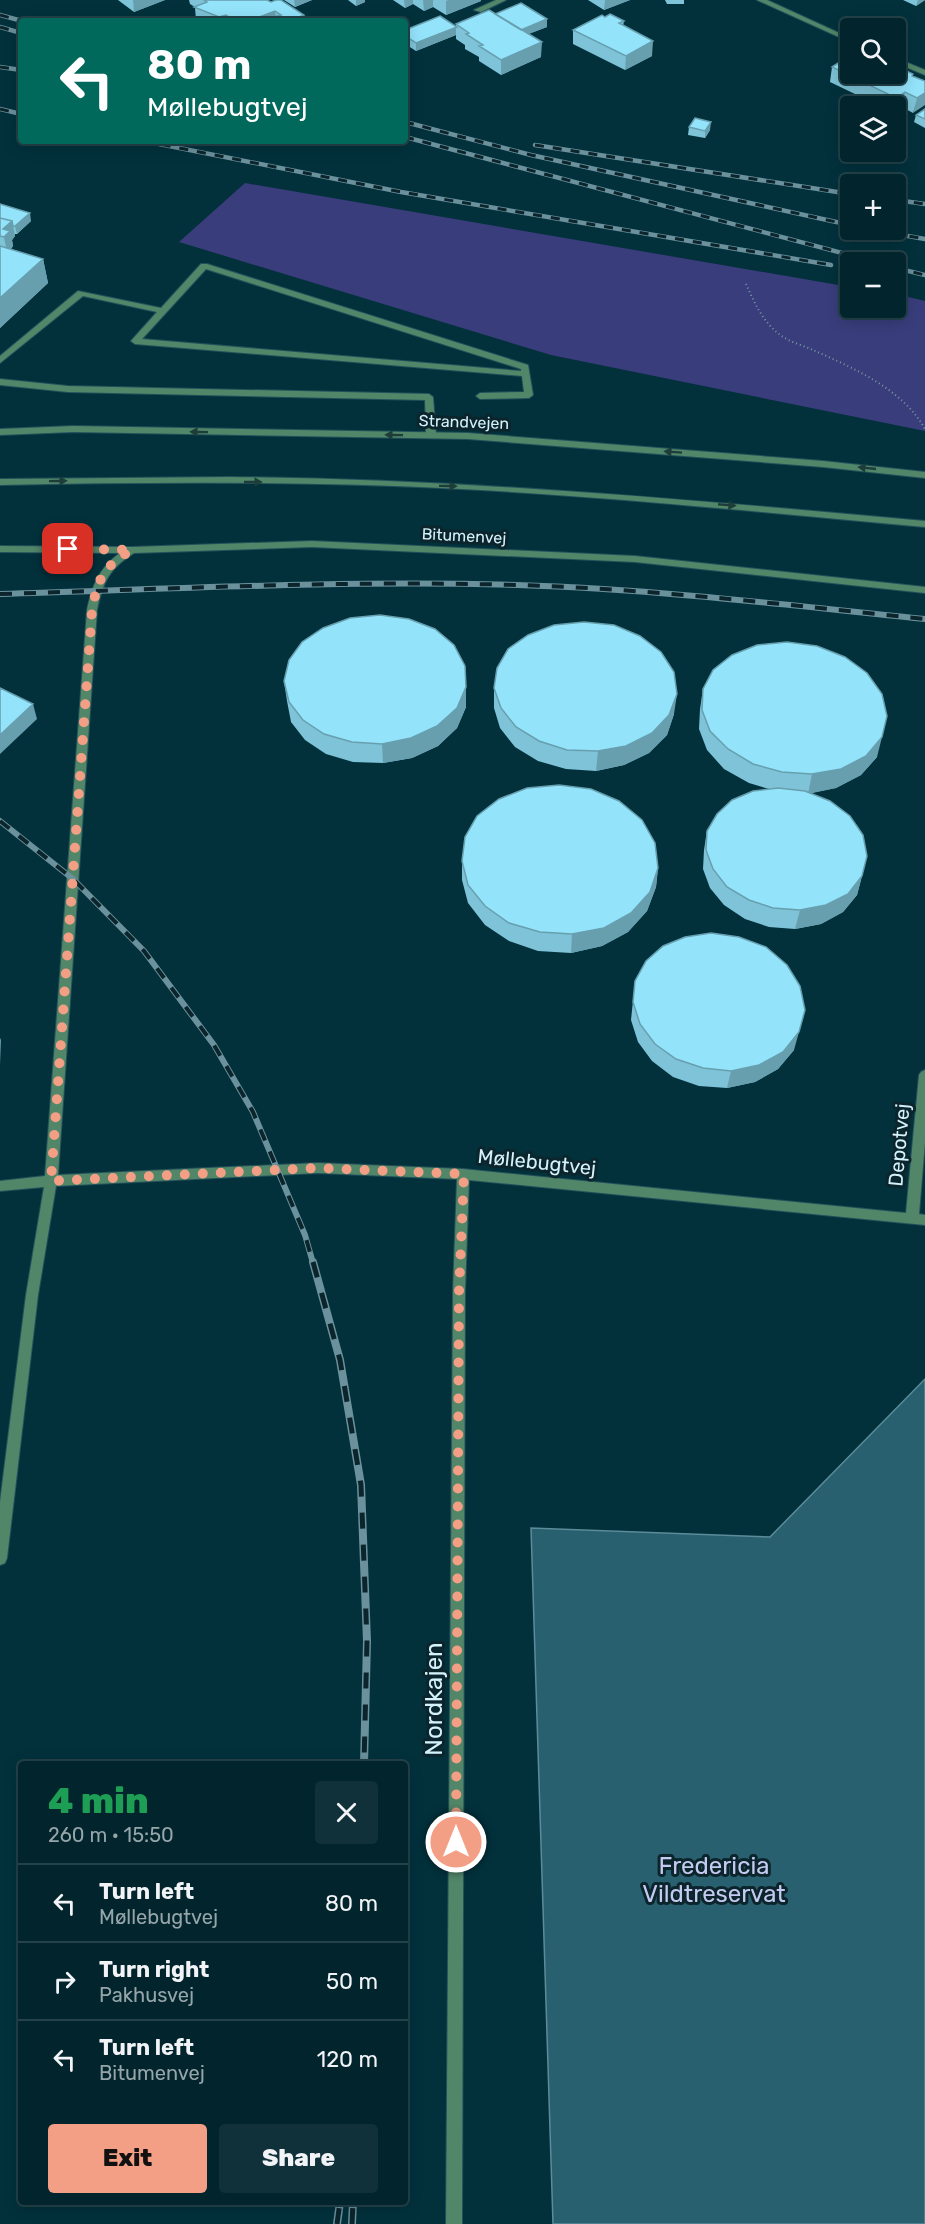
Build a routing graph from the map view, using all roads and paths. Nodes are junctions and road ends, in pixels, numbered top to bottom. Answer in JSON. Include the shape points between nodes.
{"nodes":[{"id":1,"x":502,"y":0,"type":"edge"},
{"id":2,"x":761,"y":0,"type":"edge"},
{"id":3,"x":478,"y":10,"type":"dead end"},
{"id":4,"x":840,"y":36,"type":"edge"},
{"id":5,"x":906,"y":64,"type":"edge"},
{"id":6,"x":925,"y":73,"type":"edge"},
{"id":7,"x":746,"y":284,"type":"dead end"},
{"id":8,"x":162,"y":311,"type":"junction"},
{"id":9,"x":0,"y":360,"type":"edge"},
{"id":10,"x":526,"y":374,"type":"junction"},
{"id":11,"x":0,"y":382,"type":"edge"},
{"id":12,"x":480,"y":396,"type":"dead end"},
{"id":13,"x":925,"y":429,"type":"edge"},
{"id":14,"x":0,"y":432,"type":"edge"},
{"id":15,"x":431,"y":435,"type":"junction"},
{"id":16,"x":925,"y":475,"type":"edge"},
{"id":17,"x":0,"y":482,"type":"edge"},
{"id":18,"x":925,"y":524,"type":"edge"},
{"id":19,"x":0,"y":549,"type":"edge"},
{"id":20,"x":132,"y":550,"type":"junction"},
{"id":21,"x":925,"y":590,"type":"edge"},
{"id":22,"x":925,"y":1075,"type":"edge"},
{"id":23,"x":464,"y":1174,"type":"junction"},
{"id":24,"x":51,"y":1181,"type":"junction"},
{"id":25,"x":0,"y":1186,"type":"edge"},
{"id":26,"x":912,"y":1219,"type":"junction"},
{"id":27,"x":925,"y":1220,"type":"edge"},
{"id":28,"x":0,"y":1558,"type":"edge"},
{"id":29,"x":454,"y":2224,"type":"edge"}],
"edges":[{"from":1,"to":3,"type":"street"},
{"from":2,"to":4,"type":"street"},
{"from":5,"to":6,"type":"street"},
{"from":7,"to":13,"type":"path","via":[[760,314],[780,334],[896,397],[921,419]]},
{"from":8,"to":9,"type":"street","via":[[81,293]]},
{"from":8,"to":10,"type":"street","via":[[204,266],[525,367]]},
{"from":8,"to":10,"type":"street","via":[[135,341]]},
{"from":10,"to":12,"type":"street","via":[[529,395]]},
{"from":11,"to":15,"type":"street","via":[[68,389],[429,397]]},
{"from":15,"to":14,"type":"street","name":"Strandvejen","one_way":true,"via":[[73,429]]},
{"from":16,"to":15,"type":"street","name":"Strandvejen","one_way":true},
{"from":17,"to":18,"type":"street","one_way":true,"via":[[460,486]]},
{"from":19,"to":20,"type":"street","name":"Bitumenvej"},
{"from":20,"to":21,"type":"street","name":"Bitumenvej","via":[[312,544],[612,558]]},
{"from":20,"to":24,"type":"street","via":[[112,561],[100,576],[92,610]]},
{"from":22,"to":26,"type":"street","name":"Depotvej"},
{"from":23,"to":24,"type":"street","name":"Møllebugtvej","via":[[318,1168]]},
{"from":23,"to":26,"type":"street","name":"Møllebugtvej"},
{"from":23,"to":29,"type":"street","name":"Nordkajen","via":[[459,1292]]},
{"from":24,"to":25,"type":"street","name":"Møllebugtvej"},
{"from":24,"to":28,"type":"street","via":[[32,1295]]},
{"from":26,"to":27,"type":"street","name":"Møllebugtvej"}]}
